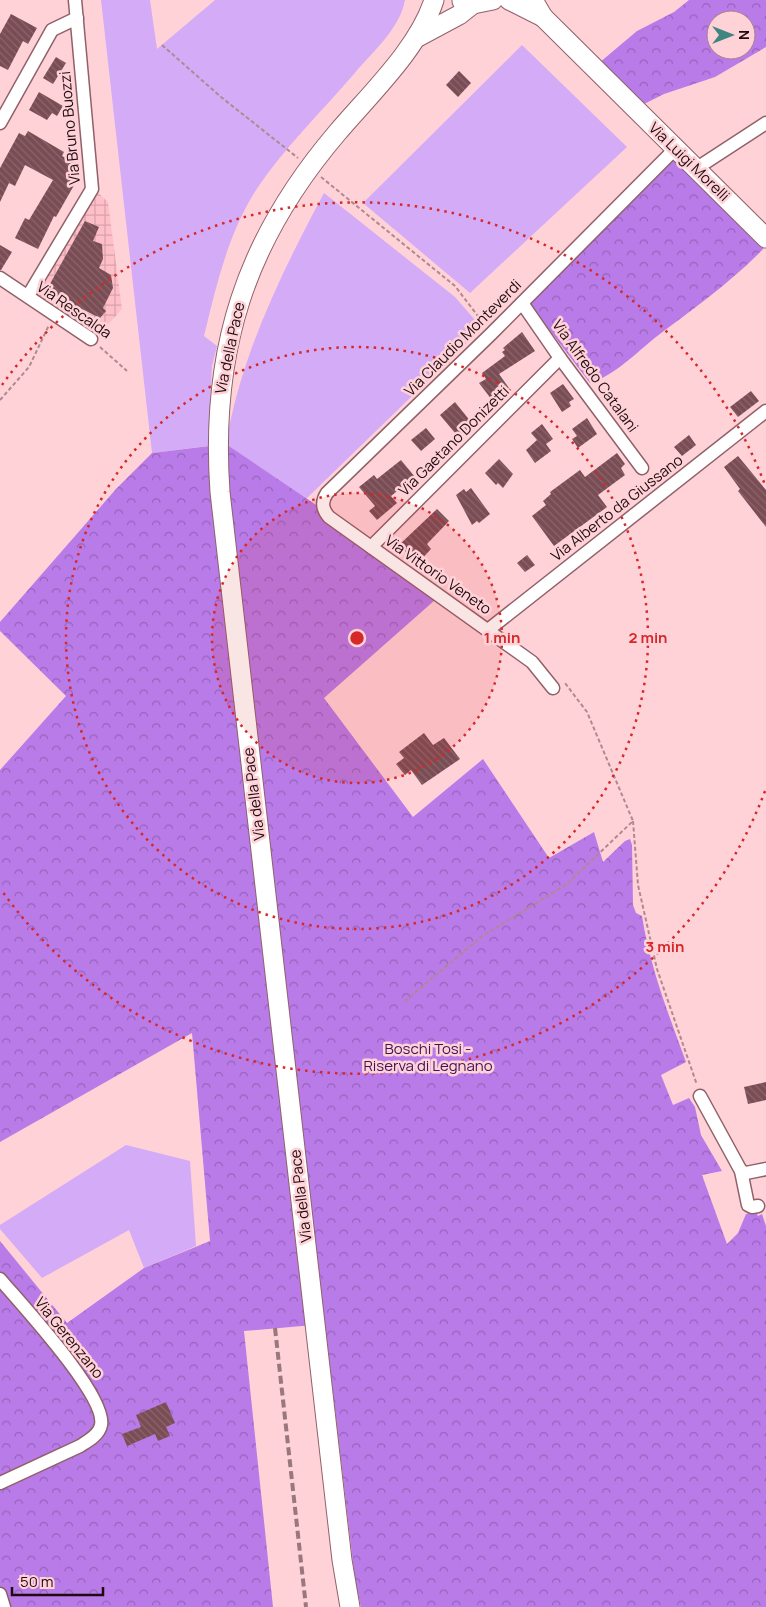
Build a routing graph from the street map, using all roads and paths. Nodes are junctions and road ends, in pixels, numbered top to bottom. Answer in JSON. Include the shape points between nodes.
{"nodes":[{"id":1,"x":75,"y":0,"type":"edge"},
{"id":2,"x":434,"y":0,"type":"edge"},
{"id":3,"x":493,"y":0,"type":"edge"},
{"id":4,"x":509,"y":0,"type":"edge"},
{"id":5,"x":533,"y":0,"type":"edge"},
{"id":6,"x":467,"y":2,"type":"edge"},
{"id":7,"x":543,"y":17,"type":"junction"},
{"id":8,"x":77,"y":18,"type":"junction"},
{"id":9,"x":418,"y":37,"type":"junction"},
{"id":10,"x":162,"y":45,"type":"dead end"},
{"id":11,"x":0,"y":122,"type":"edge"},
{"id":12,"x":766,"y":122,"type":"edge"},
{"id":13,"x":674,"y":149,"type":"junction"},
{"id":14,"x":309,"y":167,"type":"junction"},
{"id":15,"x":697,"y":168,"type":"junction"},
{"id":16,"x":766,"y":238,"type":"edge"},
{"id":17,"x":0,"y":278,"type":"edge"},
{"id":18,"x":28,"y":296,"type":"junction"},
{"id":19,"x":522,"y":303,"type":"junction"},
{"id":20,"x":54,"y":313,"type":"junction"},
{"id":21,"x":491,"y":334,"type":"junction"},
{"id":22,"x":91,"y":339,"type":"joint"},
{"id":23,"x":560,"y":358,"type":"junction"},
{"id":24,"x":127,"y":371,"type":"dead end"},
{"id":25,"x":0,"y":400,"type":"edge"},
{"id":26,"x":766,"y":411,"type":"edge"},
{"id":27,"x":642,"y":468,"type":"dead end"},
{"id":28,"x":371,"y":547,"type":"junction"},
{"id":29,"x":488,"y":630,"type":"junction"},
{"id":30,"x":557,"y":684,"type":"joint"},
{"id":31,"x":633,"y":821,"type":"junction"},
{"id":32,"x":405,"y":1002,"type":"dead end"},
{"id":33,"x":700,"y":1096,"type":"joint"},
{"id":34,"x":766,"y":1169,"type":"edge"},
{"id":35,"x":741,"y":1171,"type":"junction"},
{"id":36,"x":758,"y":1206,"type":"dead end"},
{"id":37,"x":0,"y":1279,"type":"edge"},
{"id":38,"x":0,"y":1483,"type":"edge"},
{"id":39,"x":0,"y":1594,"type":"edge"},
{"id":40,"x":4,"y":1607,"type":"edge"},
{"id":41,"x":350,"y":1607,"type":"edge"}],
"edges":[{"from":1,"to":8,"type":"street","name":"Via Bruno Buozzi"},
{"from":2,"to":9,"type":"main road","name":"Via della Pace"},
{"from":3,"to":6,"type":"main road"},
{"from":4,"to":7,"type":"main road"},
{"from":5,"to":7,"type":"main road"},
{"from":6,"to":9,"type":"main road","name":"Via della Pace","via":[[459,15]]},
{"from":7,"to":13,"type":"main road","name":"Via Luigi Morelli"},
{"from":8,"to":11,"type":"street","via":[[52,30]]},
{"from":8,"to":18,"type":"street","name":"Via Bruno Buozzi","via":[[92,189]]},
{"from":9,"to":14,"type":"main road","name":"Via della Pace"},
{"from":10,"to":14,"type":"path"},
{"from":12,"to":15,"type":"street"},
{"from":13,"to":15,"type":"main road","name":"Via Luigi Morelli"},
{"from":13,"to":19,"type":"street","name":"Via Claudio Monteverdi"},
{"from":14,"to":21,"type":"path","via":[[455,286]]},
{"from":14,"to":41,"type":"main road","name":"Via della Pace","via":[[268,232],[245,284],[223,368],[218,461],[342,1560]]},
{"from":15,"to":16,"type":"main road","name":"Via Luigi Morelli"},
{"from":17,"to":18,"type":"street","name":"Via Rescalda"},
{"from":18,"to":20,"type":"street","name":"Via Rescalda"},
{"from":19,"to":21,"type":"street","name":"Via Claudio Monteverdi"},
{"from":19,"to":23,"type":"street","name":"Via Alfredo Catalani"},
{"from":20,"to":22,"type":"street","name":"Via Rescalda"},
{"from":20,"to":25,"type":"path","via":[[29,368]]},
{"from":21,"to":28,"type":"street","name":"Via Claudio Monteverdi","via":[[324,498],[325,513]]},
{"from":22,"to":24,"type":"path","name":"Via Rescalda"},
{"from":23,"to":27,"type":"street","name":"Via Alfredo Catalani"},
{"from":23,"to":28,"type":"street","name":"Via Gaetano Donizetti"},
{"from":26,"to":29,"type":"street","name":"Via Alberto da Giussano"},
{"from":28,"to":29,"type":"street","name":"Via Vittorio Veneto"},
{"from":29,"to":30,"type":"street","name":"Via Vittorio Veneto"},
{"from":30,"to":31,"type":"path","via":[[587,712]]},
{"from":31,"to":32,"type":"path","via":[[567,884],[481,937]]},
{"from":31,"to":33,"type":"path","via":[[638,885],[657,969]]},
{"from":33,"to":35,"type":"street"},
{"from":34,"to":35,"type":"street"},
{"from":35,"to":36,"type":"street","via":[[748,1205]]},
{"from":37,"to":38,"type":"street","name":"Via Gerenzano","via":[[88,1386],[98,1408],[101,1425],[91,1439],[80,1446]]},
{"from":39,"to":40,"type":"street"}]}
